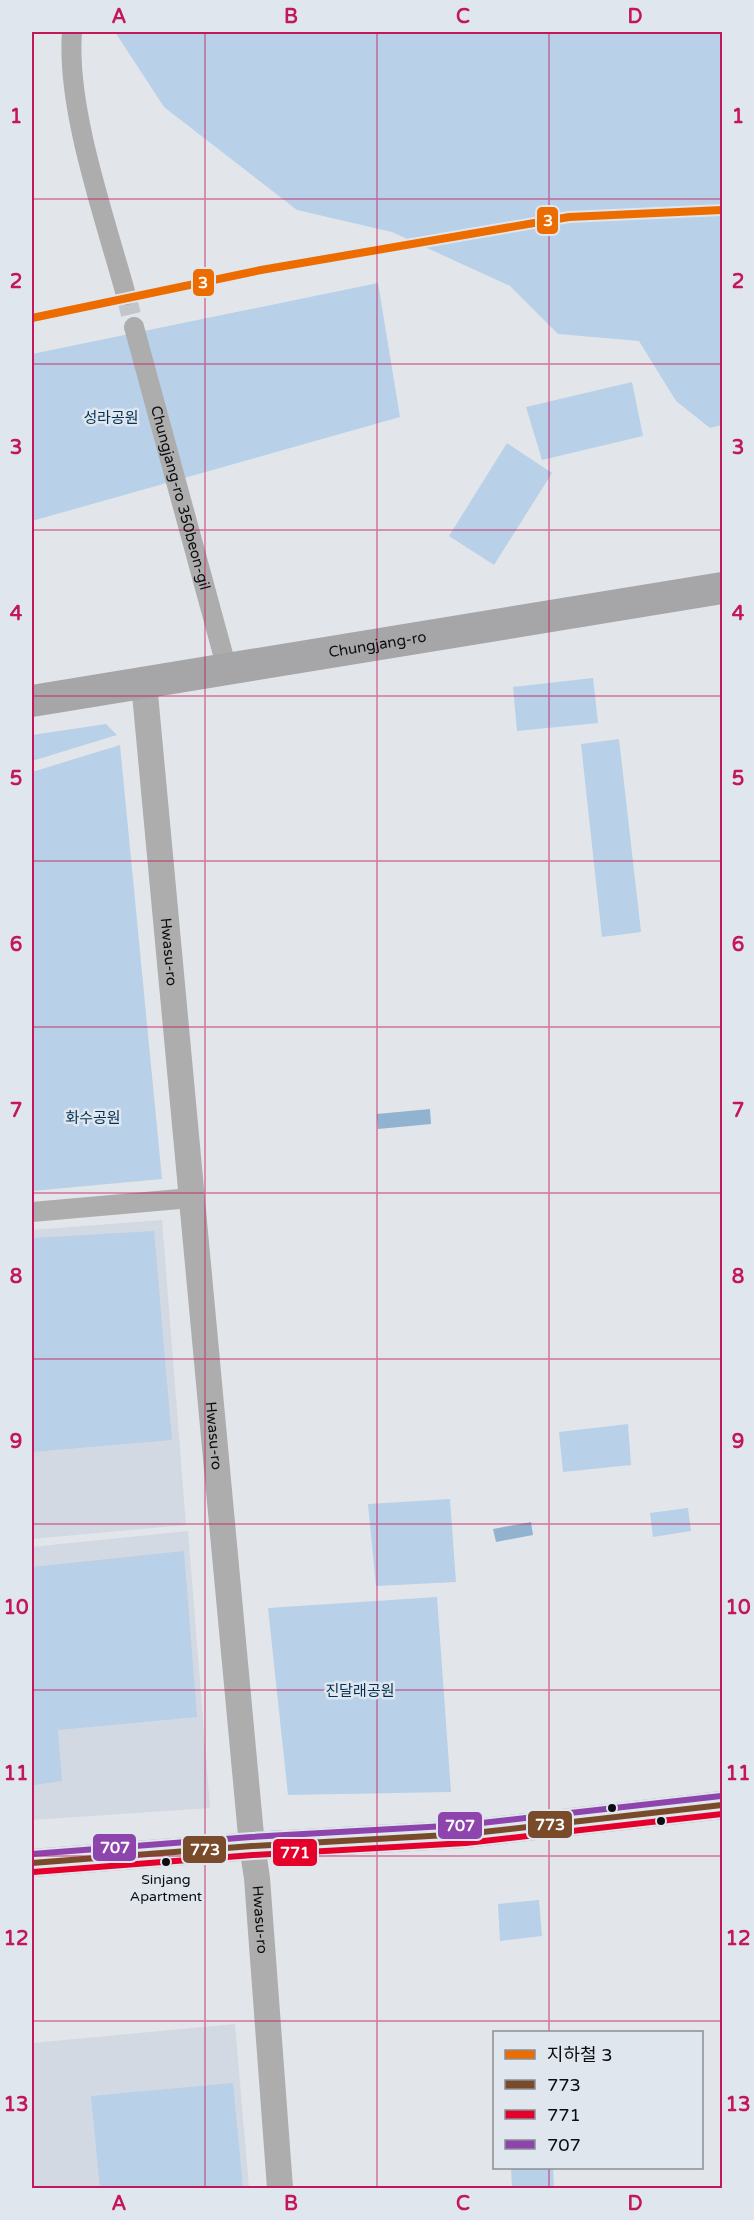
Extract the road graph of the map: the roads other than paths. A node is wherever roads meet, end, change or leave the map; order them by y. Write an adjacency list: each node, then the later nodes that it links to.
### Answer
1 (72, 32): 2 (street)
2 (126, 294)
3 (134, 327): 5 (street, Chungjang-ro 350beon-gil)
4 (723, 588): 5 (main road, Chungjang-ro)
5 (227, 669): 6 (main road, Chungjang-ro)
6 (144, 683): 7 (main road, Chungjang-ro); 8 (street, Hwasu-ro)
7 (32, 701)
8 (191, 1198): 9 (street); 11 (street, Hwasu-ro)
9 (32, 1212)
10 (723, 1805): 11 (main road)
11 (252, 1845): 12 (main road); 13 (street, Hwasu-ro)
12 (32, 1863)
13 (280, 2188)

